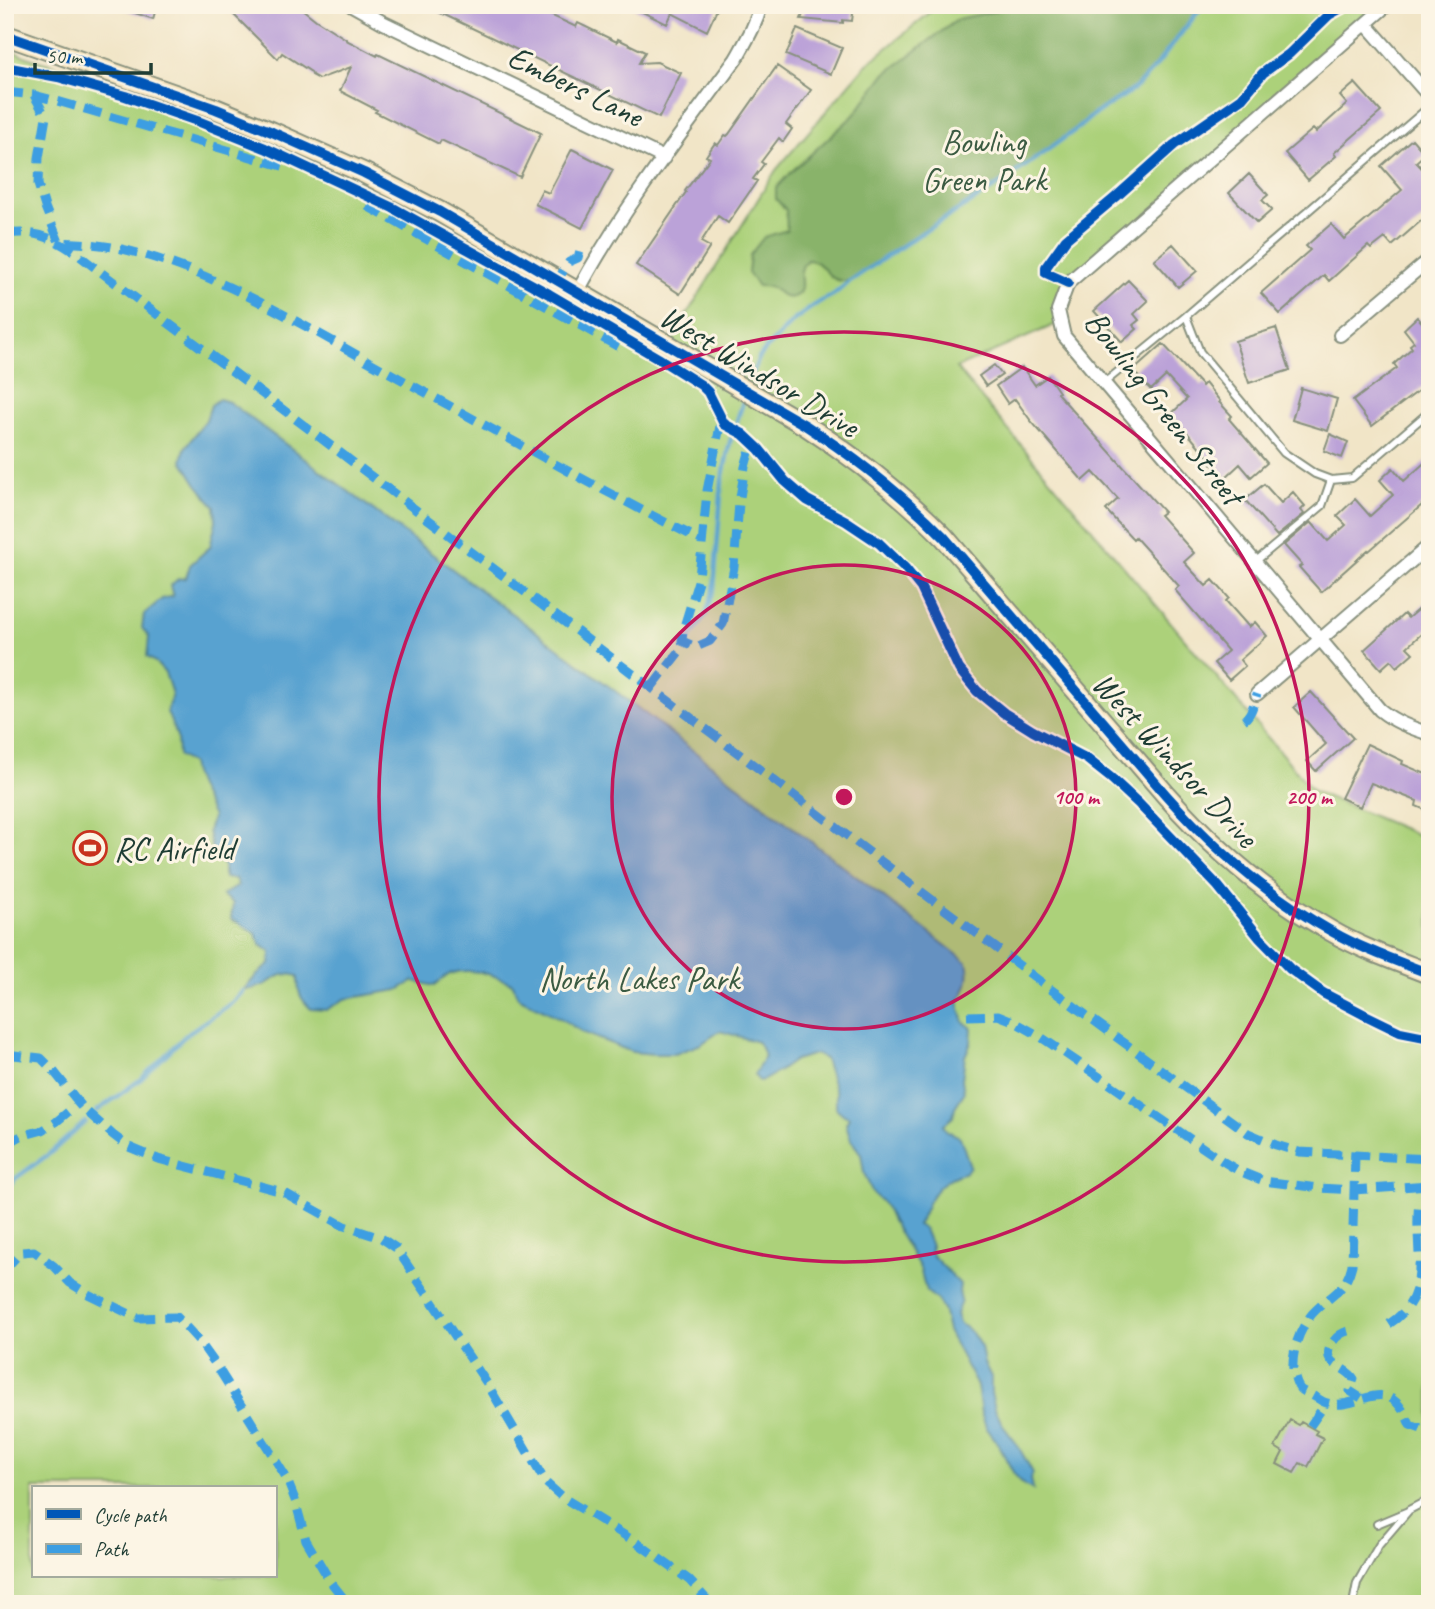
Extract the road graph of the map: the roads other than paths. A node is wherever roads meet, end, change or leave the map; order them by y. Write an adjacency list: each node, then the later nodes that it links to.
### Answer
1 (352, 5): 8 (street, Embers Lane)
2 (761, 5): 8 (street)
3 (1387, 5): 4 (street, Bowling Green Street)
4 (1366, 24): 6 (street); 13 (street, Bowling Green Street)
5 (5, 35): 10 (street, West Windsor Drive)
6 (1430, 97)
7 (1430, 106): 11 (lane)
8 (664, 158): 10 (street)
9 (1430, 259): 12 (street)
10 (578, 291): 21 (street, West Windsor Drive)
11 (1186, 316): 13 (lane); 15 (lane)
12 (1340, 335)
13 (1104, 383): 17 (street, Bowling Green Street)
14 (1430, 411): 15 (lane)
15 (1331, 480): 17 (lane)
16 (1430, 545): 18 (street)
17 (1255, 562): 18 (street, Bowling Green Street)
18 (1320, 640): 19 (street); 20 (street, Bowling Green Street)
19 (1257, 694)
20 (1430, 734)
21 (1430, 974)
22 (1430, 1499): 23 (lane)
23 (1409, 1510): 24 (lane); 25 (lane)
24 (1377, 1524)
25 (1353, 1604)

